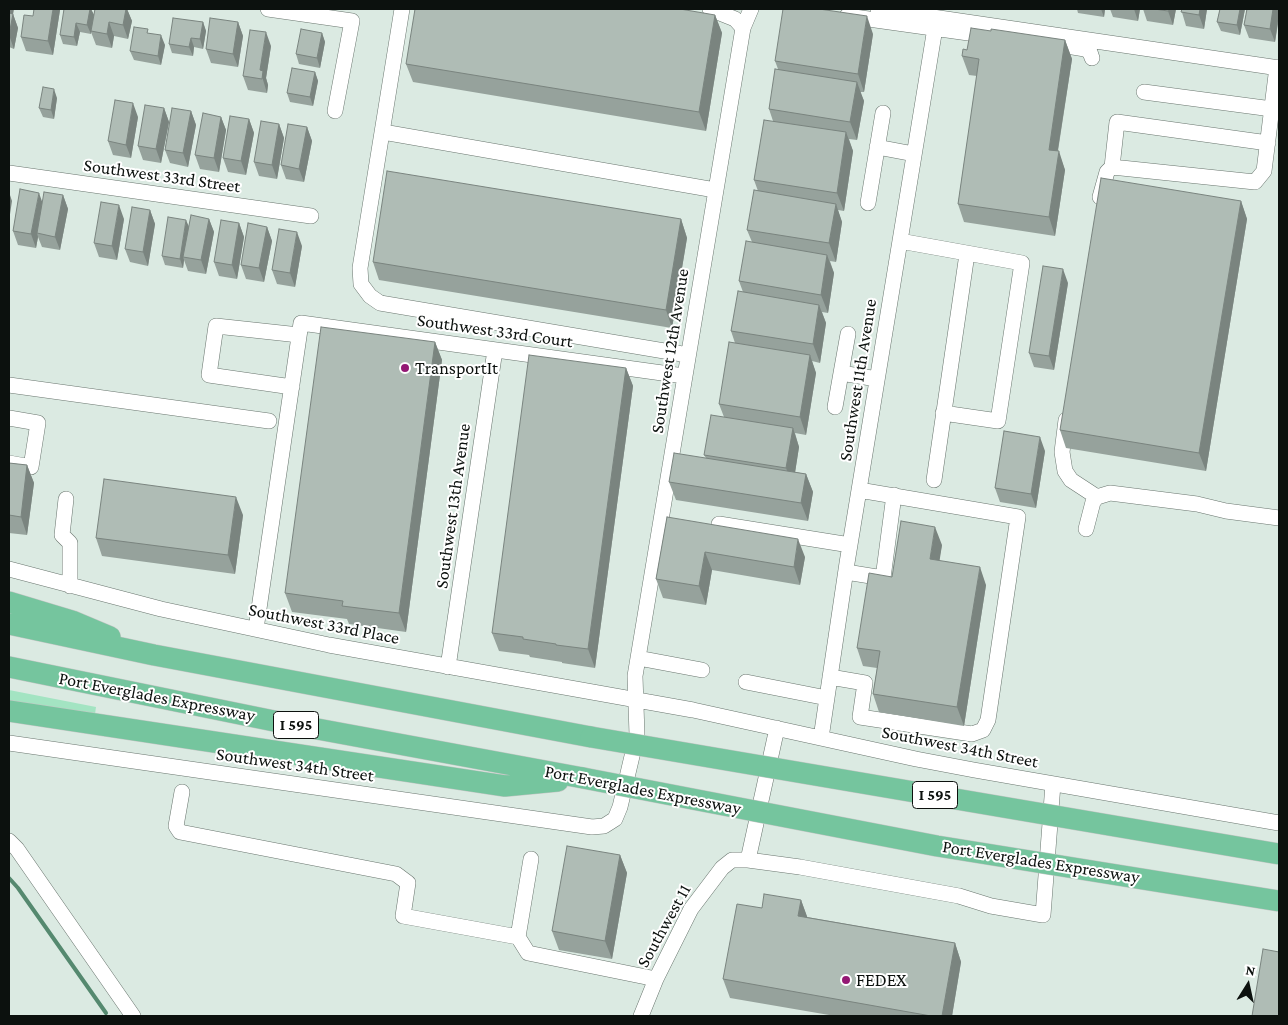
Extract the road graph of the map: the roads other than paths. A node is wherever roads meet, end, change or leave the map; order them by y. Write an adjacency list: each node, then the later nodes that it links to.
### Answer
1 (268, 9): 13 (street)
2 (402, 9): 15 (street)
3 (710, 9): 7 (street)
4 (751, 9): 7 (street, Southwest 12th Avenue)
5 (878, 9): 10 (street)
6 (837, 14): 8 (street)
7 (743, 28): 21 (street, Southwest 12th Avenue)
8 (935, 28): 9 (street); 18 (street, Southwest 11th Avenue)
9 (1092, 58)
10 (1278, 68): 12 (street)
11 (1144, 92): 12 (street)
12 (1272, 109): 16 (street)
13 (335, 111)
14 (883, 113): 17 (street)
15 (383, 132): 21 (street); 30 (street)
16 (1268, 144): 19 (street); 19 (street)
17 (877, 148): 18 (street); 22 (street)
18 (914, 154): 25 (street, Southwest 11th Avenue)
19 (1112, 167): 23 (street)
20 (9, 173): 24 (street, Southwest 33rd Street)
21 (716, 190): 30 (street, Southwest 12th Avenue)
22 (868, 204)
23 (1098, 215)
24 (311, 216)
25 (900, 241): 26 (street); 33 (street, Southwest 11th Avenue)
26 (967, 254): 38 (street); 38 (street)
27 (300, 329): 29 (street, Southwest 33rd Court); 35 (street); 35 (street, Southwest 33rd Court)
28 (848, 334): 31 (street)
29 (494, 350): 32 (street, Southwest 33rd Court); 60 (street, Southwest 13th Avenue)
30 (688, 355): 32 (street, Southwest 12th Avenue)
31 (841, 373): 33 (street); 37 (street)
32 (684, 376): 58 (street, Southwest 12th Avenue)
33 (877, 379): 43 (street, Southwest 11th Avenue)
34 (9, 385): 40 (street)
35 (292, 388): 56 (street)
36 (1068, 403): 45 (street)
37 (835, 407)
38 (943, 413): 42 (street)
39 (9, 418): 41 (street)
40 (269, 421)
41 (9, 463)
42 (934, 480)
43 (859, 490): 44 (street); 50 (street, Southwest 11th Avenue)
44 (894, 496): 52 (street); 62 (street)
45 (1097, 497): 47 (street); 49 (street)
46 (66, 499): 53 (street)
47 (1279, 518)
48 (719, 524): 50 (street)
49 (1086, 529)
50 (850, 546): 52 (street, Southwest 11th Avenue)
51 (9, 569): 53 (street, Southwest 33rd Place)
52 (846, 572): 62 (street, Southwest 11th Avenue)
53 (70, 586): 56 (street, Southwest 33rd Place)
54 (9, 602): 57 (highway)
55 (9, 624): 57 (highway, I 595)
56 (256, 629): 60 (street, Southwest 33rd Place)
57 (154, 655): 75 (highway, I 595, bridge)
58 (638, 658): 61 (street); 65 (street, Southwest 12th Avenue)
59 (9, 667): 70 (highway, Port Everglades Expressway / I 595)
60 (448, 667): 65 (street, Southwest 33rd Place)
61 (702, 670)
62 (830, 677): 64 (street, Southwest 11th Avenue)
63 (746, 682): 64 (street)
64 (827, 698): 68 (street, Southwest 11th Avenue)
65 (636, 701): 67 (street, Southwest 34th Street); 69 (street, Southwest 34th Street)
66 (9, 711): 70 (highway)
67 (777, 728): 68 (street, Southwest 34th Street); 77 (street)
68 (821, 738): 71 (street, Southwest 34th Street)
69 (9, 742)
70 (583, 778): 78 (highway, Port Everglades Expressway / I 595, bridge)
71 (1053, 784): 73 (street, Southwest 34th Street); 77 (street)
72 (182, 792): 79 (street)
73 (1279, 823)
74 (9, 841): 81 (street)
75 (1279, 854)
76 (530, 859): 79 (street)
77 (748, 860): 80 (street, Southwest 11)
78 (1279, 901)
79 (518, 937): 80 (street)
80 (656, 979): 82 (street, Southwest 11)
81 (133, 1016)
82 (640, 1016)

